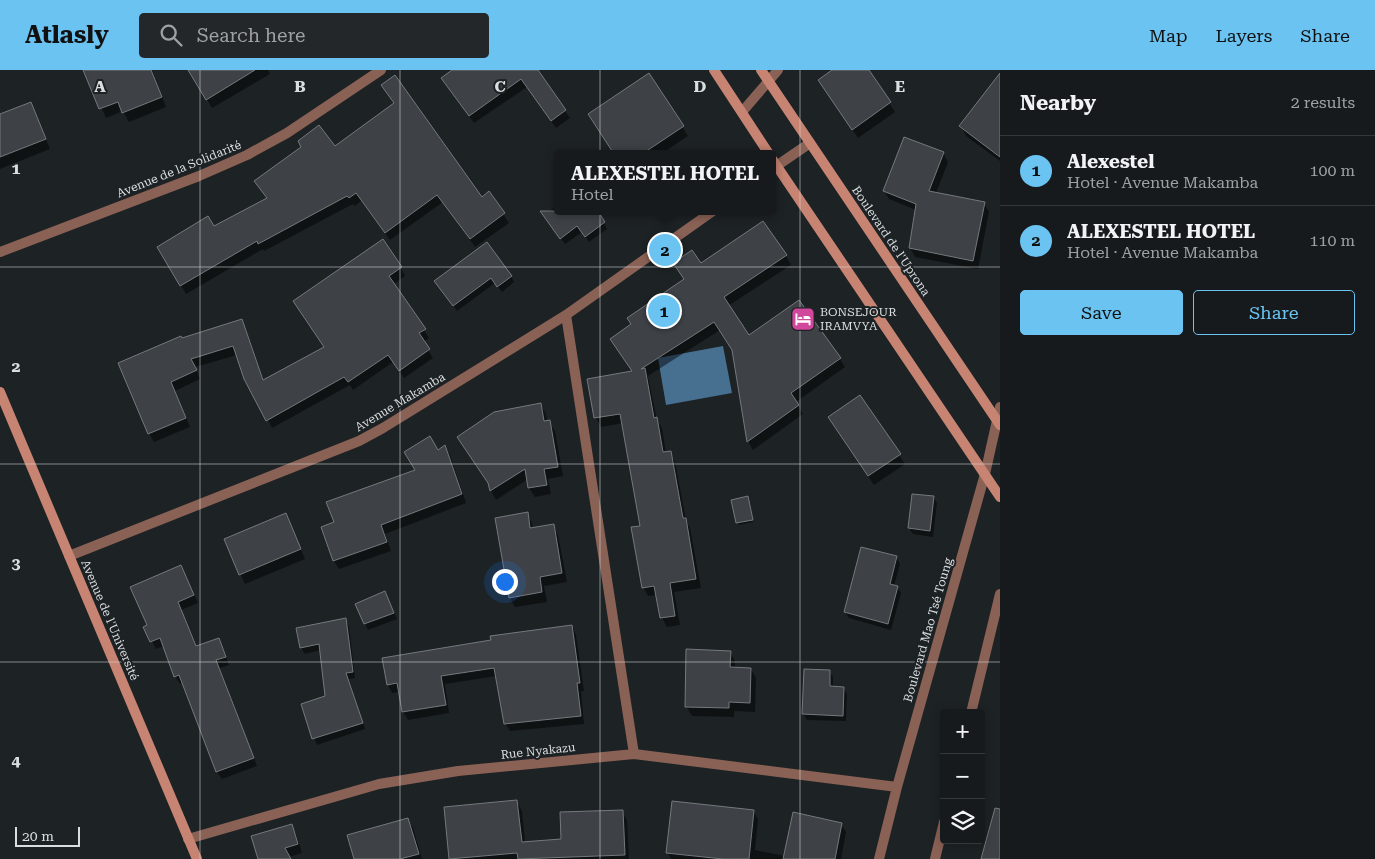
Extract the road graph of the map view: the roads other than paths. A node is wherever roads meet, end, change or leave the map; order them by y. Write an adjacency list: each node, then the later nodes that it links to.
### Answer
1 (381, 70): 12 (street, Avenue de la Solidarité)
2 (714, 70): 6 (street)
3 (761, 70): 5 (street, Boulevard de l'Uprona)
4 (778, 70): 5 (street)
5 (769, 82): 6 (street); 7 (street, Boulevard de l'Uprona)
6 (742, 112): 8 (street)
7 (810, 143): 9 (street); 16 (street, Boulevard de l'Uprona)
8 (766, 150)
9 (776, 164)
10 (776, 168): 17 (street)
11 (707, 215): 13 (street, Avenue Makamba)
12 (0, 252)
13 (566, 315): 19 (street, Avenue Makamba); 22 (street)
14 (0, 392): 19 (street, Avenue de l'Université)
15 (1000, 406): 16 (street, Boulevard Mao Tsé Toung)
16 (998, 422): 17 (street, Boulevard Mao Tsé Toung)
17 (985, 474): 18 (street); 23 (street, Boulevard Mao Tsé Toung)
18 (1000, 496)
19 (69, 556): 25 (street, Avenue de l'Université)
20 (1000, 594): 21 (street)
21 (972, 709)
22 (634, 754): 23 (street, Rue Nyakazu); 25 (street, Rue Nyakazu)
23 (897, 787): 27 (street, Boulevard Mao Tsé Toung)
24 (940, 838): 28 (street)
25 (188, 839): 26 (street, Avenue de l'Université)
26 (196, 859)
27 (879, 859)
28 (935, 859)

